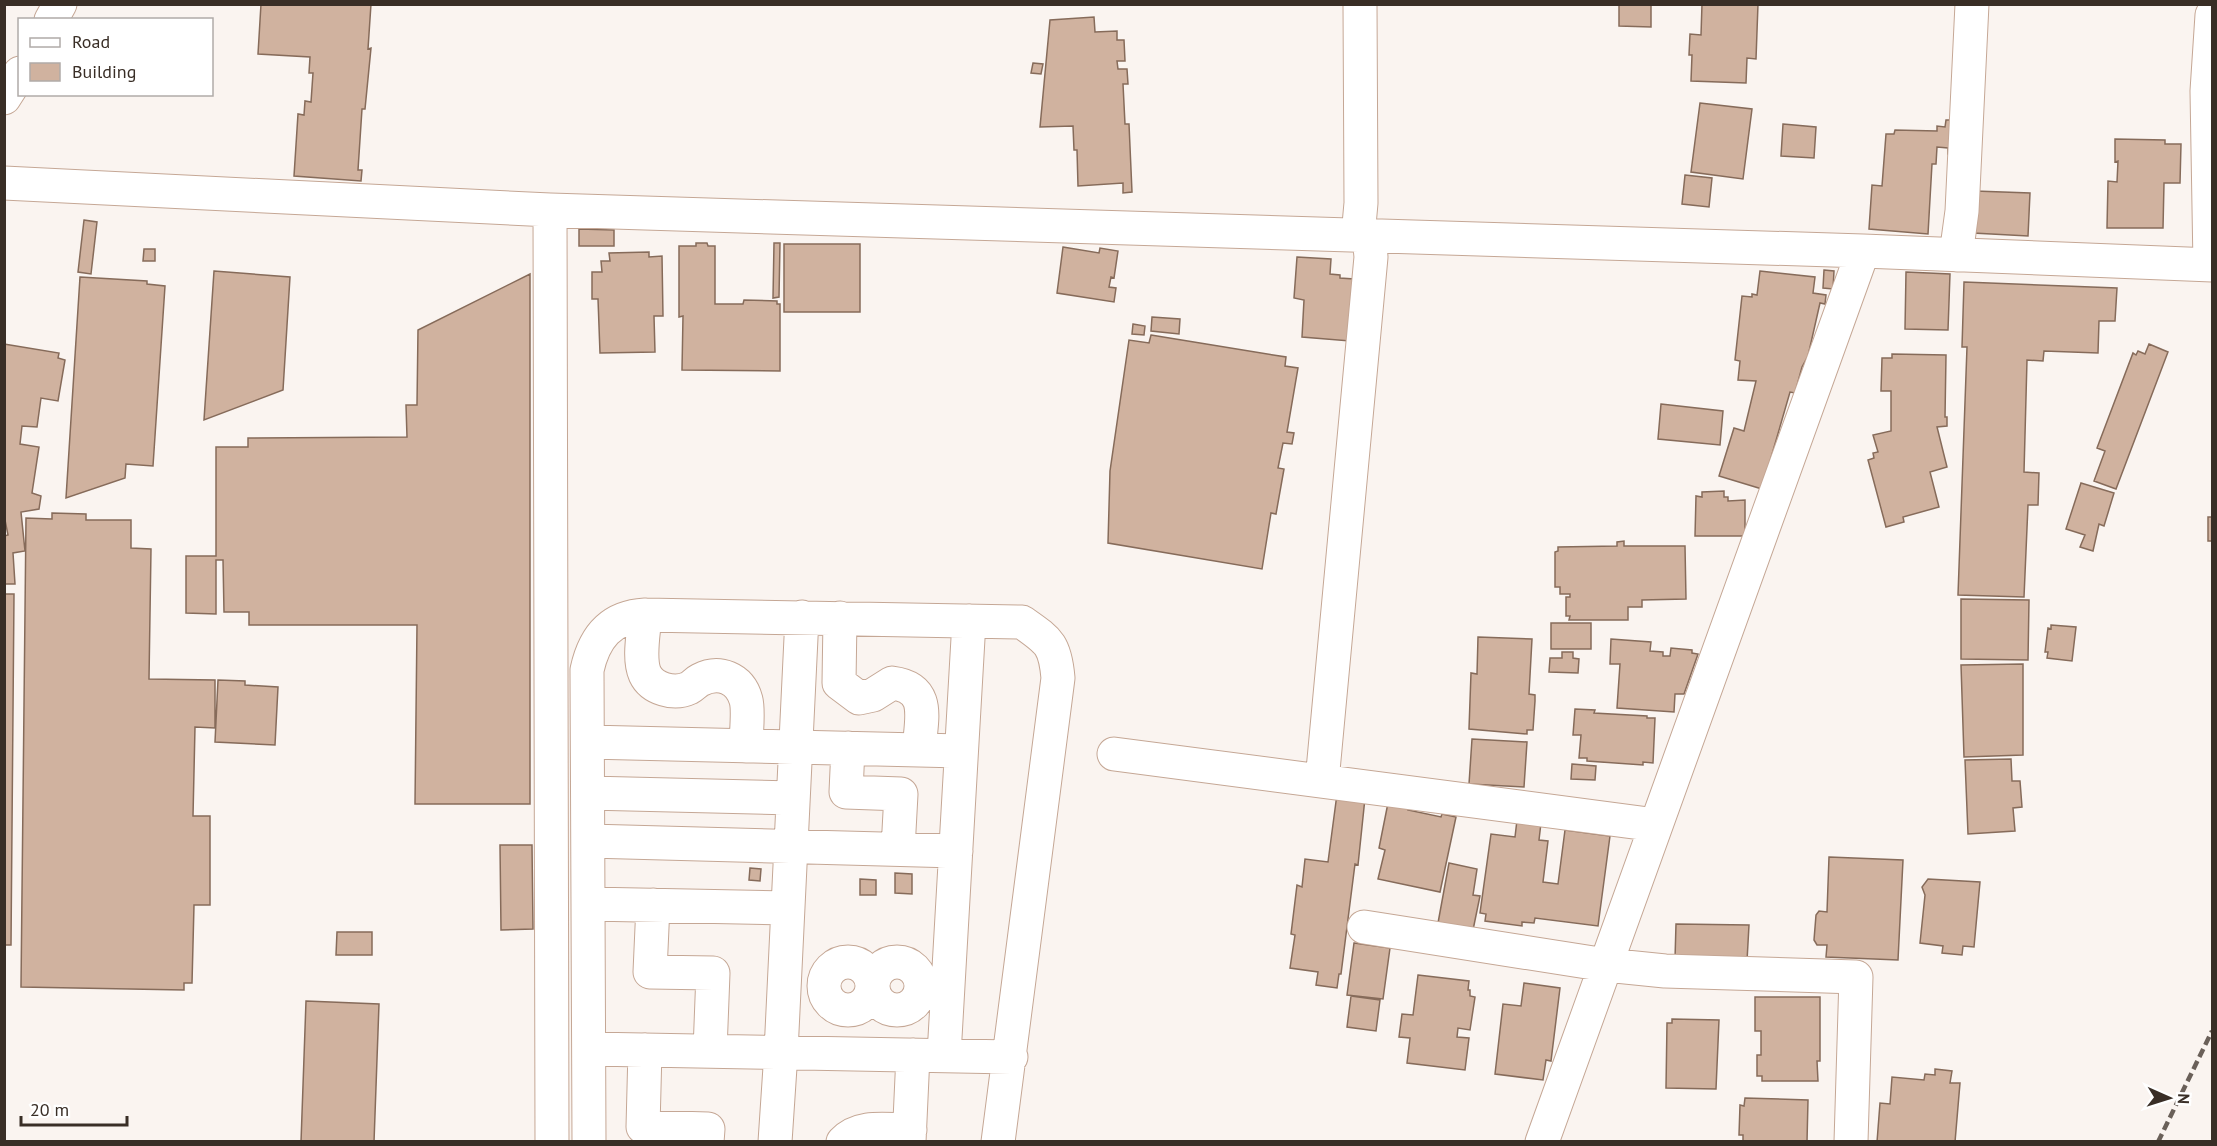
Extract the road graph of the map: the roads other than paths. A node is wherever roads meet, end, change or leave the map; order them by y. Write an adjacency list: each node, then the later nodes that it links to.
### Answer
1 (60, 4): 5 (street)
2 (1360, 4): 10 (street)
3 (1972, 4): 12 (street)
4 (2212, 15): 13 (street)
5 (52, 18)
6 (18, 76): 7 (street)
7 (4, 98)
8 (4, 183): 9 (street)
9 (550, 210): 10 (street); 49 (street)
10 (1363, 236): 11 (street); 25 (street)
11 (1863, 251): 12 (street); 28 (street)
12 (1956, 255): 13 (street)
13 (2211, 265)
14 (645, 615): 15 (street); 18 (street); 19 (street)
15 (802, 617): 16 (street); 20 (street)
16 (840, 618): 17 (street); 22 (street)
17 (969, 621): 23 (street); 47 (street)
18 (588, 742): 19 (street); 26 (street)
19 (746, 746): 20 (street)
20 (796, 747): 21 (street); 27 (street)
21 (848, 748): 22 (street); 31 (street)
22 (919, 750): 23 (street)
23 (962, 751): 32 (street)
24 (1114, 754): 25 (street)
25 (1322, 781): 28 (street)
26 (588, 793): 27 (street); 29 (street)
27 (794, 798): 30 (street)
28 (1656, 825): 37 (street)
29 (589, 841): 30 (street); 33 (street)
30 (791, 846): 31 (street); 35 (street)
31 (898, 849): 32 (street)
32 (956, 850): 40 (street)
33 (589, 904): 34 (street); 42 (street)
34 (653, 905): 35 (street); 44 (street)
35 (788, 909): 38 (street)
36 (1364, 927): 37 (street)
37 (1606, 965): 55 (street); 56 (street)
38 (784, 982): 39 (street); 45 (street)
39 (872, 986): 40 (street); 41 (street)
40 (934, 987): 41 (street); 46 (street)
41 (896, 1010): 46 (street)
42 (590, 1050): 43 (street); 50 (street)
43 (645, 1050): 44 (street); 51 (street)
44 (710, 1051): 45 (street)
45 (781, 1052): 46 (street); 52 (street)
46 (917, 1055): 47 (street); 48 (street)
47 (1011, 1057): 54 (street)
48 (909, 1136): 53 (street)
49 (552, 1142)
50 (589, 1142)
51 (707, 1142)
52 (775, 1142)
53 (843, 1142)
54 (998, 1142)
55 (1542, 1142)
56 (1851, 1142)

